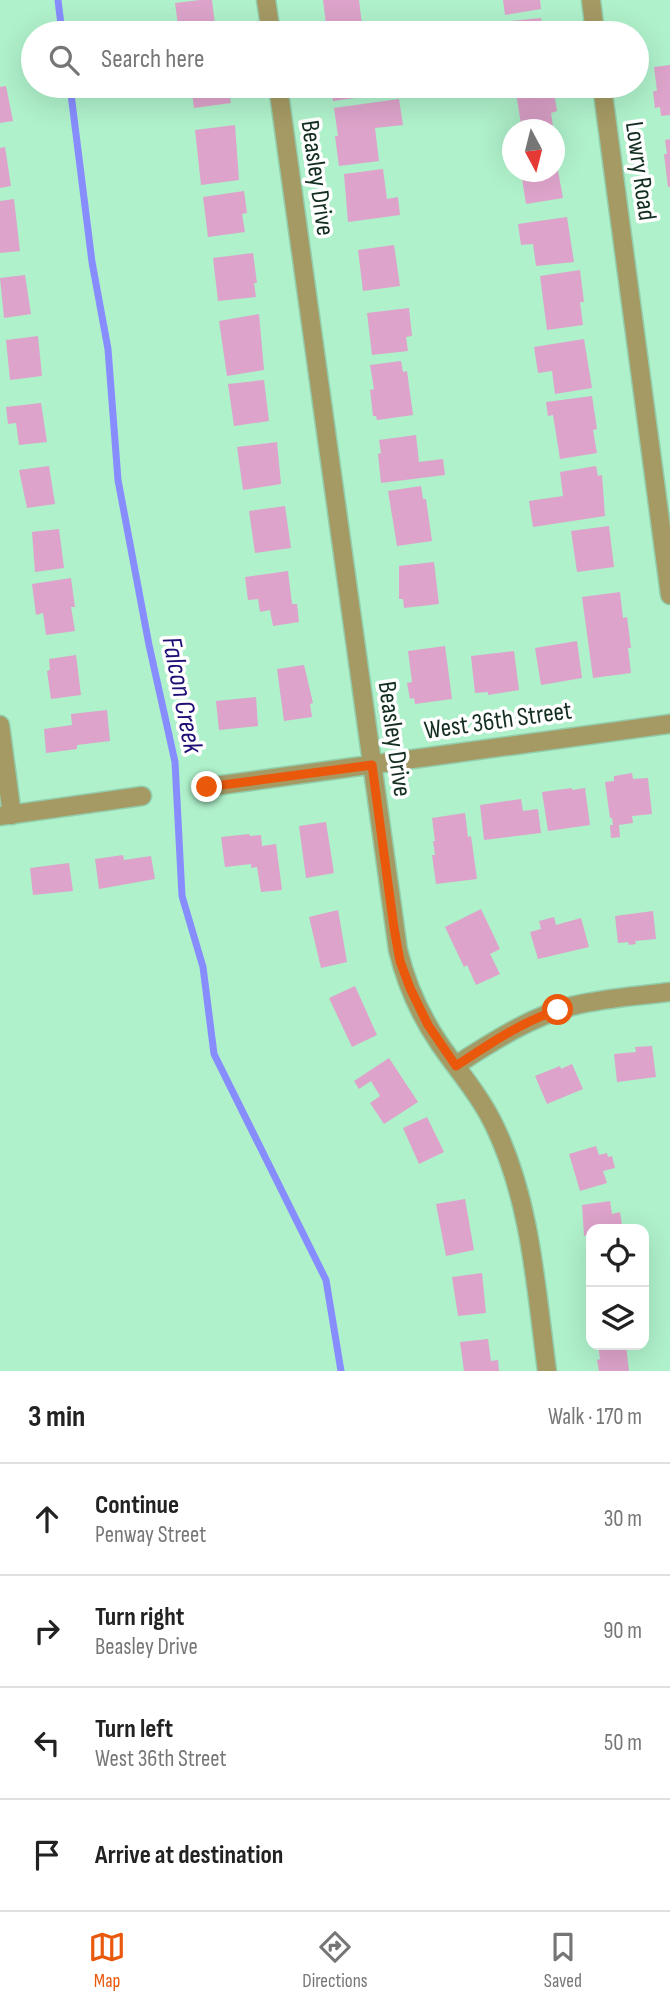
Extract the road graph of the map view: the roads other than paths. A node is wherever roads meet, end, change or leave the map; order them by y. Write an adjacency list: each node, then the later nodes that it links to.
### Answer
1 (266, 0): 3 (street)
2 (591, 0): 4 (street)
3 (269, 21)
4 (594, 21)
5 (280, 98): 10 (street, Beasley Drive)
6 (604, 98): 7 (street, Lowry Road)
7 (670, 596)
8 (670, 724): 10 (street, West 36th Street)
9 (0, 725): 13 (street)
10 (372, 765): 11 (street, West 36th Street); 15 (street, Beasley Drive)
11 (207, 787)
12 (142, 796): 13 (street)
13 (6, 815)
14 (670, 992): 15 (street)
15 (456, 1066): 16 (street, Beasley Drive)
16 (547, 1371)

